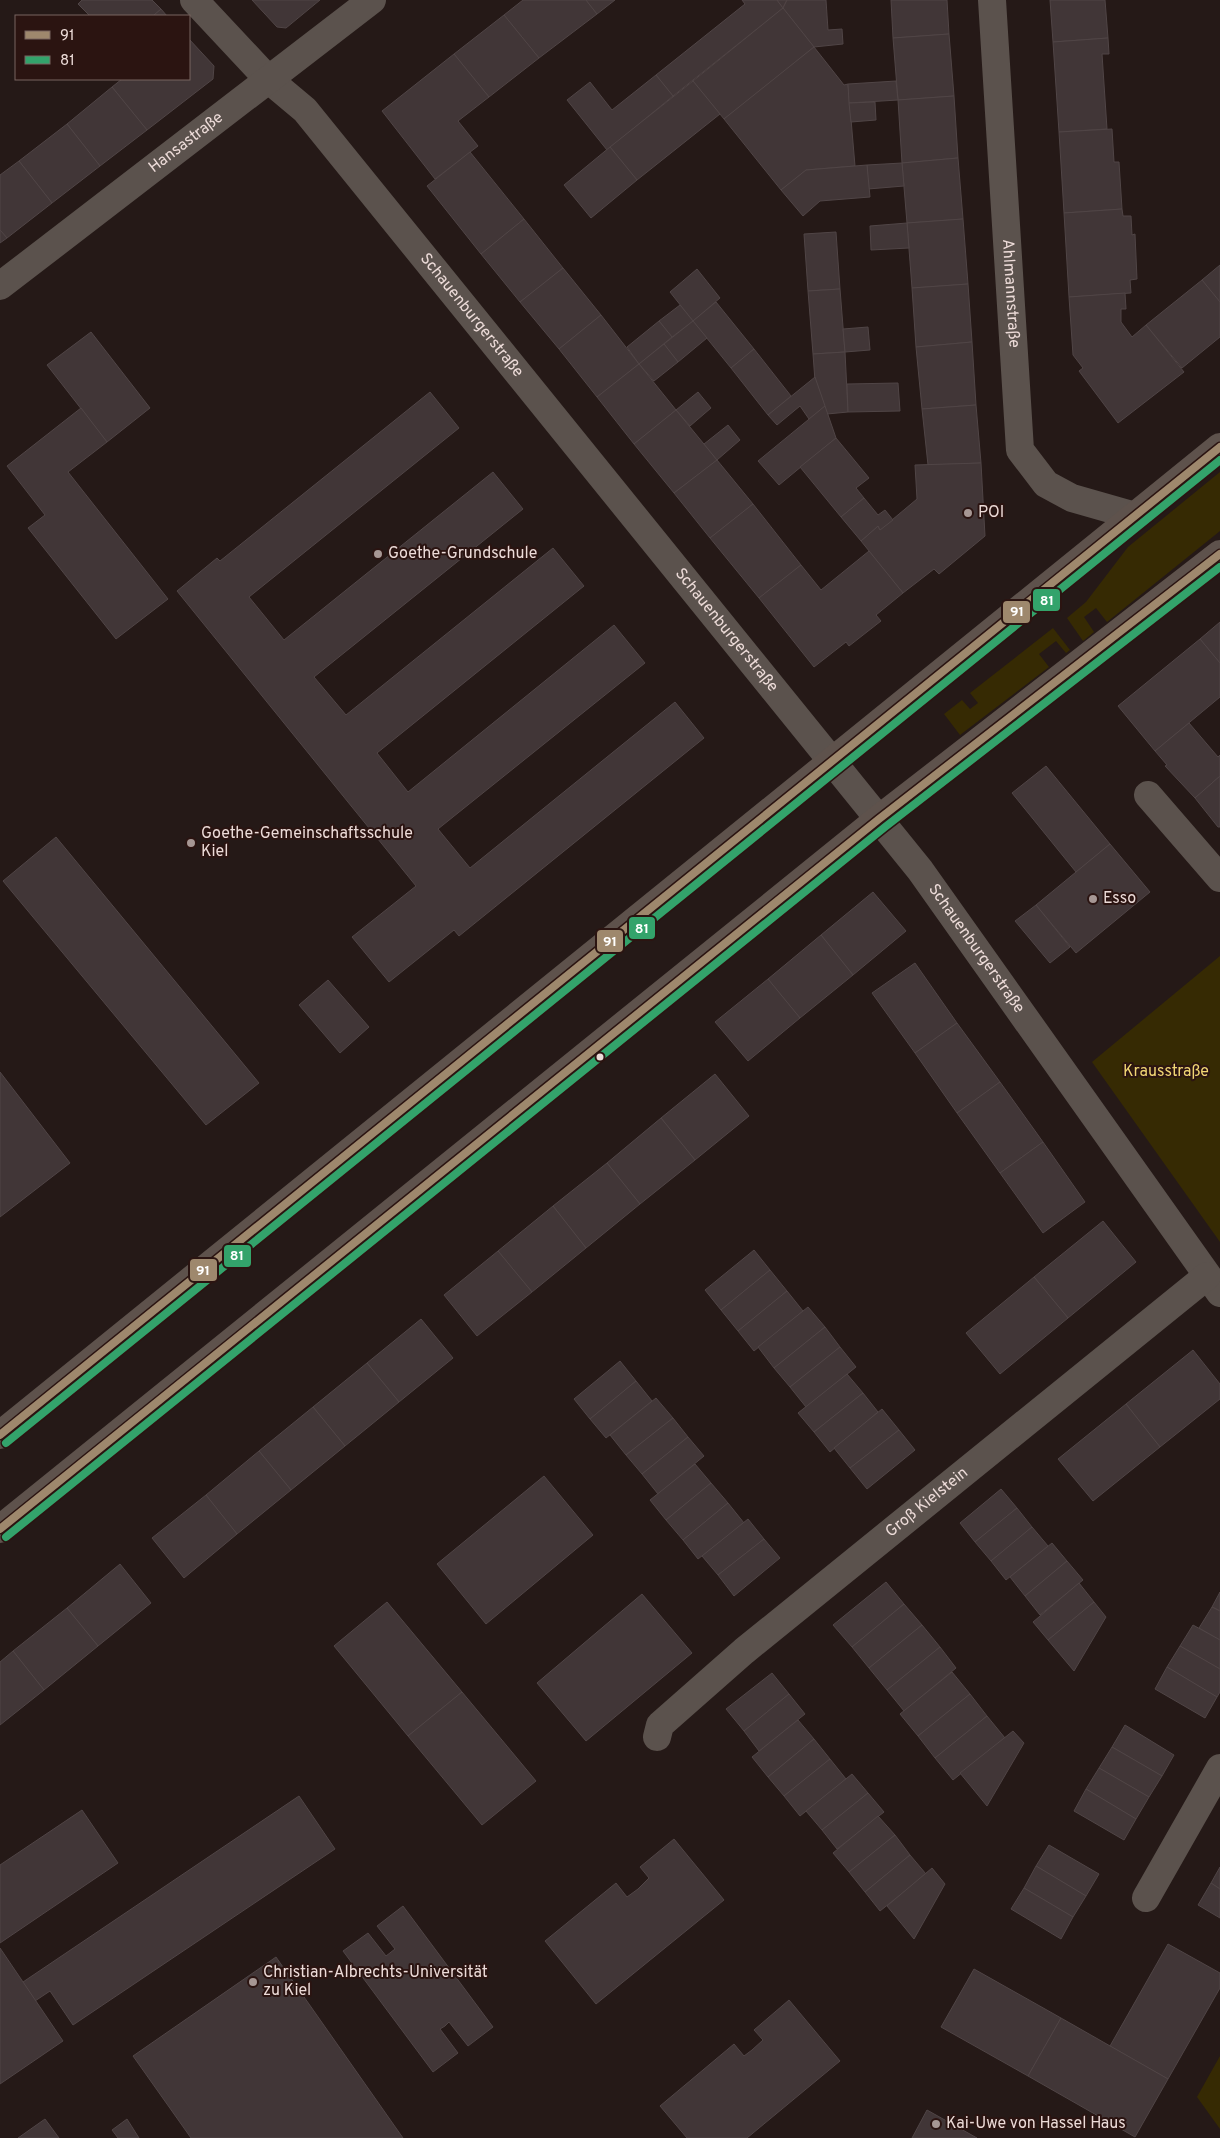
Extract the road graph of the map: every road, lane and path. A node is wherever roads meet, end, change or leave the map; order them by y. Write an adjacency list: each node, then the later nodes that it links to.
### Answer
1 (194, 0): 4 (street, Schauenburgerstraße)
2 (372, 0): 4 (street, Hansastraße)
3 (992, 0): 7 (street, Ahlmannstraße)
4 (268, 79): 5 (street, Hansastraße); 9 (street, Schauenburgerstraße)
5 (0, 286)
6 (1220, 447): 7 (main road)
7 (1135, 516): 9 (main road)
8 (1220, 554): 11 (main road)
9 (833, 762): 11 (street, Schauenburgerstraße); 14 (main road)
10 (1148, 795): 12 (street)
11 (879, 819): 13 (street, Schauenburgerstraße); 15 (main road)
12 (1220, 878)
13 (1214, 1285): 16 (street, Groß Kielstein)
14 (0, 1435)
15 (0, 1529)
16 (657, 1737)
17 (1220, 1768): 18 (street)
18 (1146, 1898)

